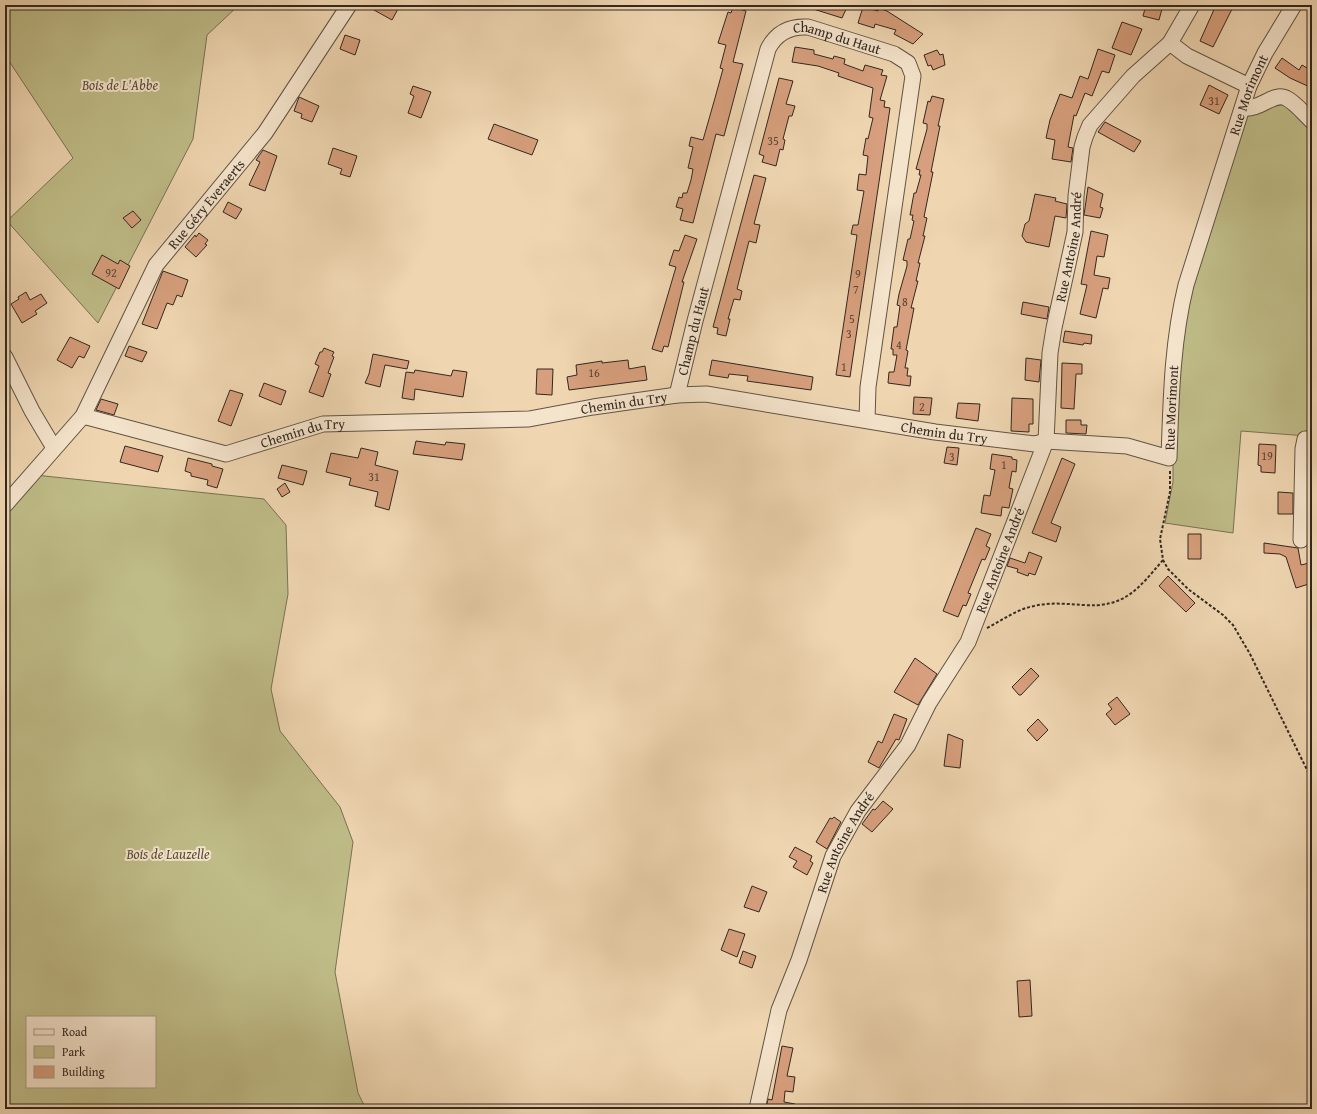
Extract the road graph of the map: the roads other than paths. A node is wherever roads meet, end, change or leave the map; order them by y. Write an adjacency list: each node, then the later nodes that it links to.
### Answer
1 (350, 5): 10 (street, Rue Géry Everaerts)
2 (1192, 5): 4 (street, Rue Antoine André)
3 (1294, 5): 5 (street, Rue Morimont)
4 (1170, 43): 5 (street); 13 (street, Rue Antoine André)
5 (1249, 86): 6 (street, Rue Morimont)
6 (1242, 108): 7 (street); 15 (street, Rue Morimont)
7 (1312, 121)
8 (5, 356): 14 (street)
9 (677, 395): 10 (street, Chemin du Try); 11 (street, Chemin du Try); 11 (street, Champ du Haut)
10 (83, 416): 14 (street, Rue Géry Everaerts)
11 (867, 420): 13 (street, Chemin du Try)
12 (1312, 440): 17 (street)
13 (1046, 441): 15 (street, Chemin du Try); 18 (street, Rue Antoine André)
14 (54, 448): 16 (street, Rue Géry Everaerts)
15 (1169, 458)
16 (5, 505)
17 (1302, 540)
18 (757, 1109)

